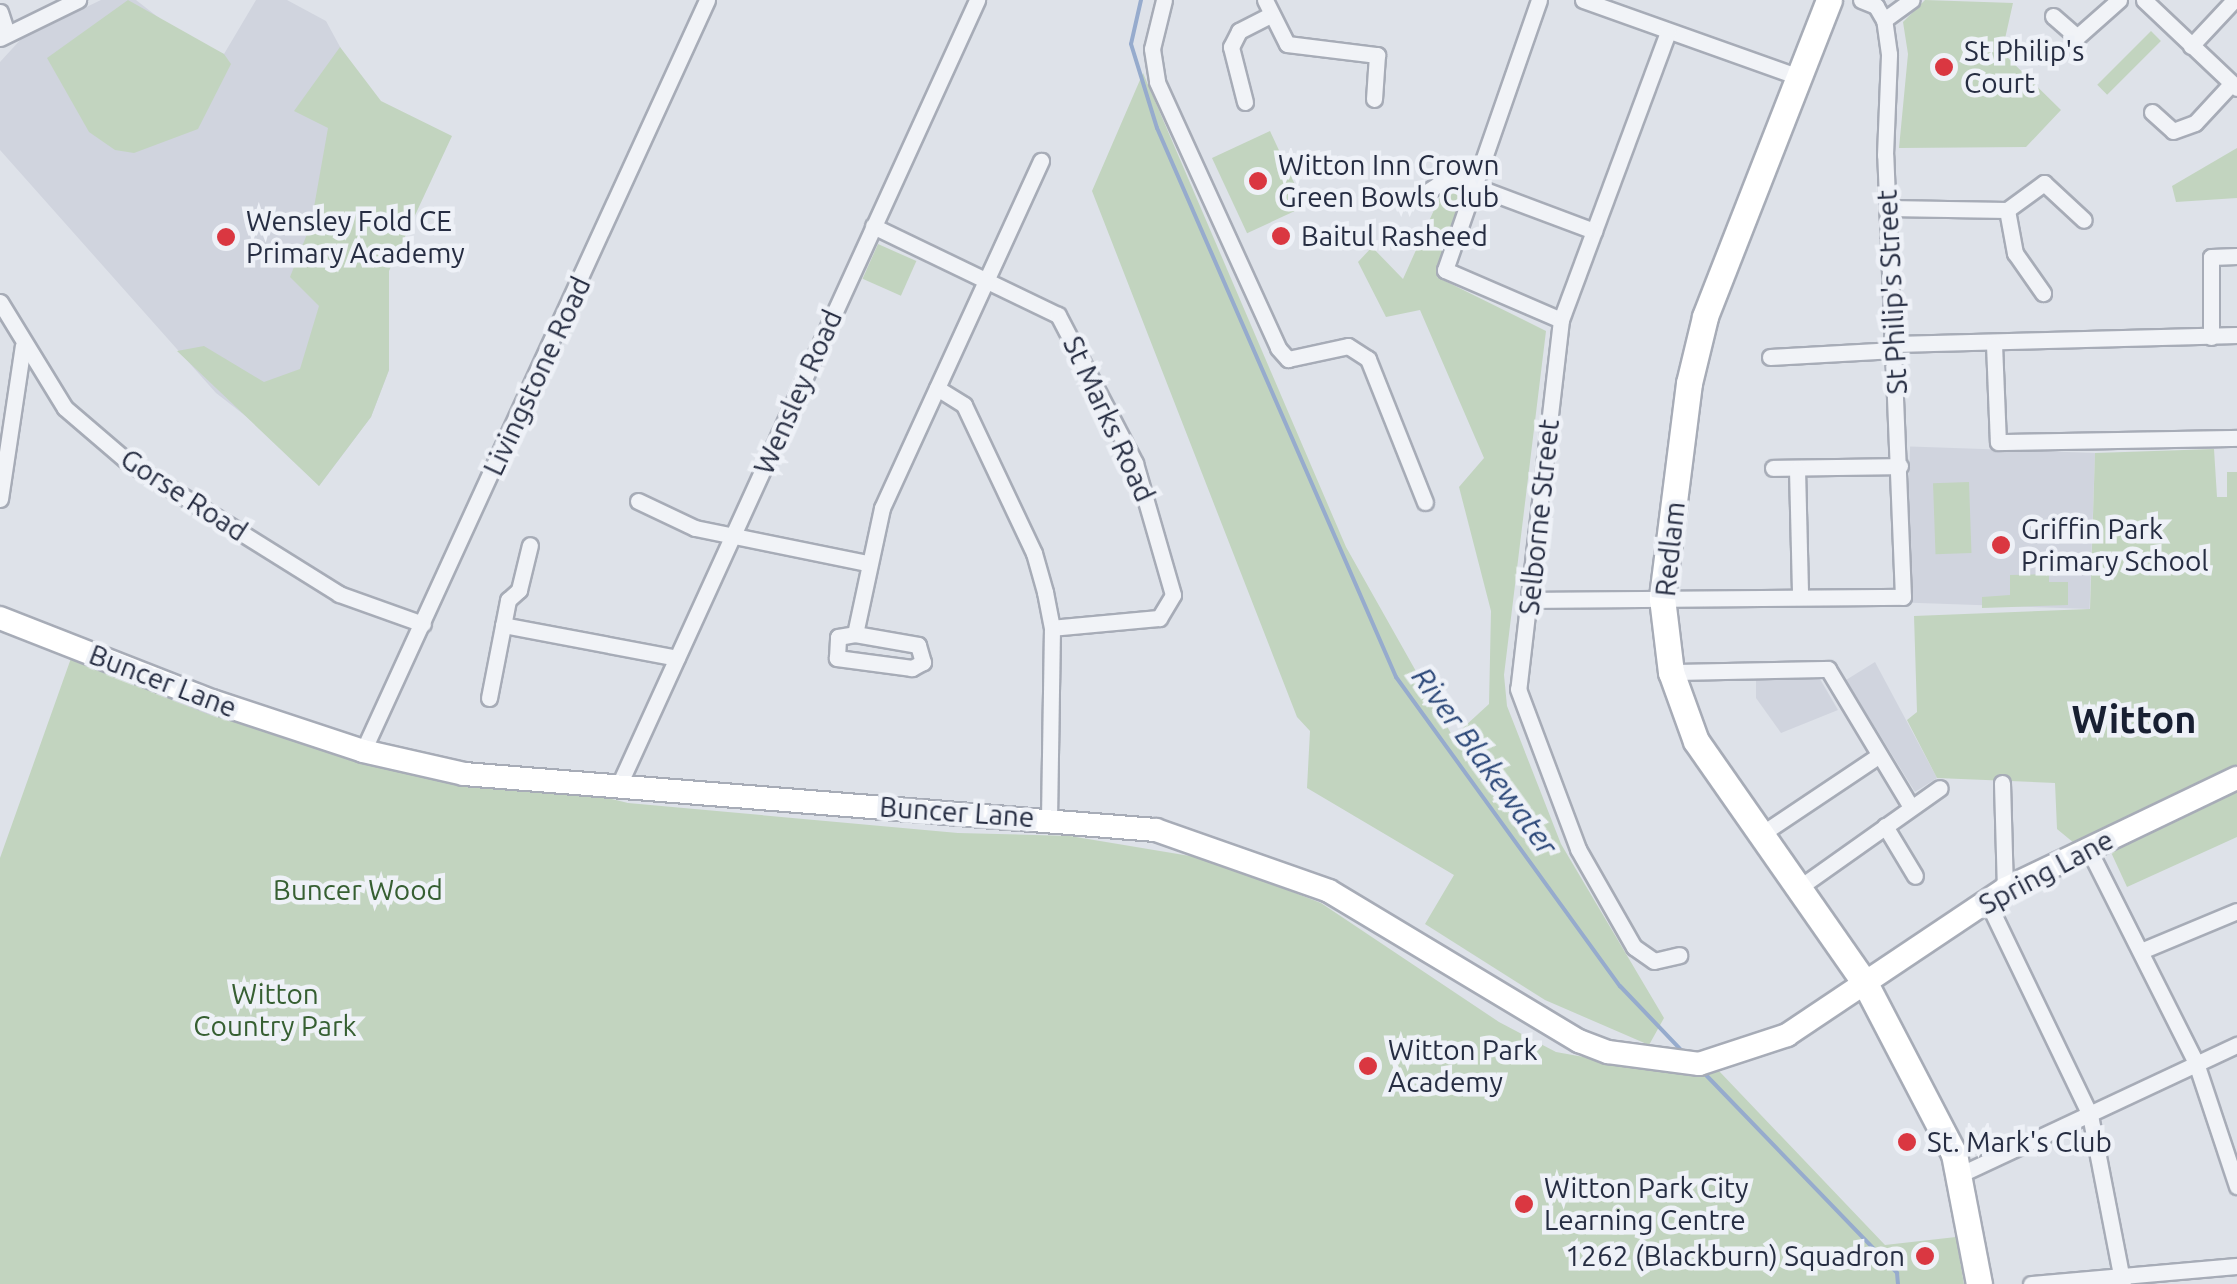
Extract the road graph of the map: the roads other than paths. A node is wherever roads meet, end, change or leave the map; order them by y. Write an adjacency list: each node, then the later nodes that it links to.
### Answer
1 (78, 0): 18 (street)
2 (707, 0): 59 (street, Livingstone Road)
3 (977, 0): 31 (street, Wensley Road)
4 (1164, 0): 51 (street)
5 (1539, 0): 26 (street)
6 (1583, 0): 17 (street)
7 (1828, 0): 20 (main road, Redlam)
8 (1861, 0): 16 (street)
9 (1912, 0): 16 (street)
10 (2118, 0): 15 (street)
11 (2144, 0): 19 (street)
12 (2234, 0): 19 (street)
13 (1267, 8): 22 (street); 23 (street)
14 (0, 12): 18 (street)
15 (2053, 16)
16 (1884, 20): 28 (street, St Philip's Street)
17 (1668, 32): 20 (street); 32 (street, Selborne Street)
18 (4, 36)
19 (2191, 46): 21 (street)
20 (1796, 76): 56 (main road, Redlam)
21 (2234, 86): 24 (street)
22 (1374, 99)
23 (1245, 102)
24 (2152, 112)
25 (1040, 160): 34 (street)
26 (1474, 186): 27 (street); 32 (street); 37 (street)
27 (1422, 195)
28 (1888, 208): 29 (street); 42 (street, St Philip's Street)
29 (2007, 210): 30 (street); 35 (street)
30 (2084, 220)
31 (873, 226): 34 (street, St Marks Road); 52 (street, Wensley Road)
32 (1594, 232): 37 (street, Selborne Street)
33 (2237, 256): 39 (street)
34 (982, 281): 44 (street); 61 (street, St Marks Road)
35 (2042, 294)
36 (0, 302): 41 (street, Gorse Road)
37 (1561, 320): 57 (street, Selborne Street)
38 (2237, 334): 39 (street)
39 (2211, 337): 40 (street)
40 (1994, 344): 42 (street); 45 (street)
41 (22, 346): 49 (street); 59 (street, Gorse Road)
42 (1895, 347): 43 (street); 46 (street, St Philip's Street)
43 (1770, 356)
44 (937, 388): 54 (street); 61 (street)
45 (2237, 438)
46 (1900, 466): 48 (street); 55 (street, St Philip's Street)
47 (1773, 468): 48 (street)
48 (1797, 469): 55 (street)
49 (0, 499)
50 (638, 501): 52 (street)
51 (1426, 502)
52 (734, 536): 54 (street); 63 (street, Wensley Road)
53 (530, 545): 60 (street)
54 (867, 564): 62 (street)
55 (1800, 594): 56 (street)
56 (1662, 598): 57 (street); 64 (main road, Redlam)
57 (1530, 600): 82 (street, Selborne Street)
58 (0, 618): 66 (main road, Buncer Lane)
59 (423, 624): 66 (street, Livingstone Road)
60 (503, 625): 63 (street); 65 (street)
61 (1052, 628): 73 (street)
62 (854, 634): 62 (street)
63 (677, 658): 70 (street, Wensley Road)
64 (1671, 672): 67 (street); 75 (main road, Redlam)
65 (490, 698)
66 (363, 752): 70 (main road, Buncer Lane)
67 (1878, 756): 72 (street); 75 (street)
68 (2237, 778): 76 (main road, Spring Lane)
69 (2002, 783): 79 (street)
70 (619, 785): 73 (main road, Buncer Lane)
71 (1940, 788): 72 (street)
72 (1911, 808): 74 (street)
73 (1049, 819): 83 (main road, Buncer Lane)
74 (1886, 826): 77 (street); 78 (street)
75 (1760, 835): 78 (main road, Redlam)
76 (2088, 848): 79 (main road, Spring Lane); 81 (street)
77 (1914, 876)
78 (1800, 887): 83 (main road, Redlam)
79 (1996, 895): 83 (main road, Spring Lane); 86 (street)
80 (2237, 911): 81 (street)
81 (2141, 951): 85 (street)
82 (1679, 955)
83 (1865, 983): 87 (main road, Redlam)
84 (2237, 1045): 85 (street)
85 (2196, 1063): 86 (street); 88 (street)
86 (2090, 1115): 87 (street); 90 (street)
87 (1961, 1174): 91 (main road, Redlam)
88 (2237, 1186)
89 (2237, 1266): 90 (street)
90 (2123, 1279): 92 (street)
91 (1979, 1284)
92 (2031, 1284)

